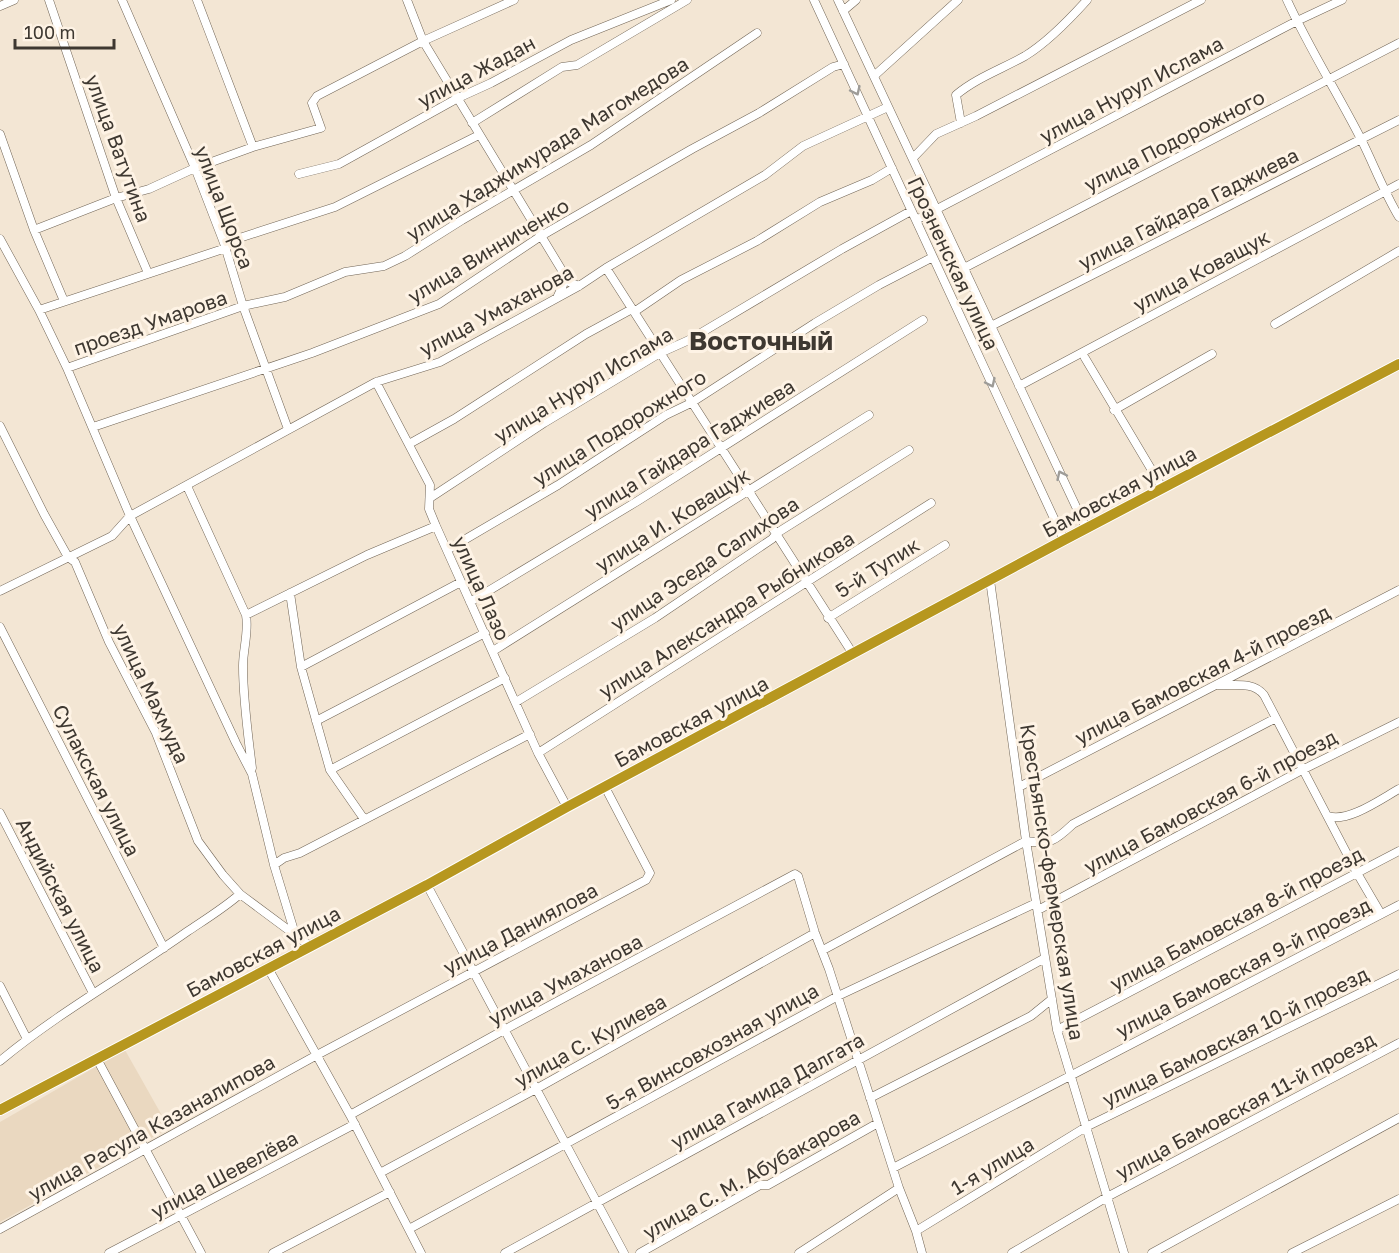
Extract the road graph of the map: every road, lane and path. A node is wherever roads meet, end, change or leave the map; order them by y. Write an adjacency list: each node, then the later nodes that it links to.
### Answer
1 (14, 0): 17 (street)
2 (48, 0): 43 (street, улица Ватутина)
3 (122, 0): 37 (street, улица Щорса)
4 (197, 0): 35 (street)
5 (407, 0): 21 (street)
6 (514, 0): 21 (street)
7 (671, 0): 26 (street, улица Жадан)
8 (687, 0): 30 (street)
9 (814, 0): 23 (street, Грозненская улица)
10 (838, 0): 18 (street, Грозненская улица)
11 (856, 0): 18 (street)
12 (958, 0): 24 (street)
13 (1087, 0): 31 (street)
14 (1201, 0): 31 (street)
15 (1287, 0): 19 (street)
16 (1342, 0): 19 (street, улица Нурул Ислама)
17 (0, 6)
18 (843, 11): 24 (street, Грозненская улица)
19 (1297, 21): 25 (street); 44 (street, улица Нурул Ислама)
20 (757, 33): 42 (street, улица Хаджимурада Магомедова)
21 (423, 41): 26 (street); 35 (street)
22 (1399, 43): 25 (street, улица Подорожного)
23 (844, 64): 28 (street, Грозненская улица, one-way to 28); 49 (street, улица Винниченко)
24 (874, 76): 27 (street, Грозненская улица)
25 (1327, 79): 34 (street); 54 (street, улица Подорожного)
26 (458, 98): 30 (street); 39 (street, улица Жадан)
27 (888, 107): 28 (street, улица Умаханова); 36 (street, Грозненская улица)
28 (867, 116): 38 (street, Грозненская улица); 55 (street, улица Умаханова)
29 (1399, 120): 34 (street, улица Гайдара Гаджиева)
30 (472, 123): 33 (street)
31 (961, 123): 36 (street)
32 (0, 134): 48 (street)
33 (479, 135): 42 (street); 51 (street)
34 (1361, 139): 41 (street); 67 (street, улица Гайдара Гаджиева)
35 (253, 147): 37 (street)
36 (912, 158): 44 (street, Грозненская улица)
37 (195, 168): 43 (street); 51 (street, улица Щорса)
38 (892, 168): 45 (street, Грозненская улица); 64 (street)
39 (299, 174)
40 (1399, 184): 41 (street, улица Коващук)
41 (1384, 191): 46 (street); 75 (street, улица Коващук)
42 (513, 192): 49 (street); 57 (street, улица Хаджимурада Магомедова)
43 (116, 198): 48 (street); 58 (street, улица Ватутина)
44 (937, 210): 47 (street, улица Нурул Ислама); 54 (street, Грозненская улица)
45 (911, 211): 47 (street, Грозненская улица); 68 (street, улица Нурул Ислама)
46 (1399, 218)
47 (916, 220): 53 (street, Грозненская улица)
48 (34, 230): 61 (street)
49 (541, 236): 56 (street); 73 (street, улица Винниченко)
50 (0, 239): 63 (street)
51 (225, 246): 58 (street); 62 (street, улица Щорса)
52 (1399, 252): 66 (street)
53 (933, 257): 76 (street, улица Подорожного); 94 (street, Грозненская улица, one-way to 94)
54 (964, 267): 67 (street, Грозненская улица)
55 (606, 268): 59 (street, улица Умаханова); 64 (street)
56 (562, 271): 59 (street); 60 (street)
57 (345, 272): 62 (street, проезд Умарова)
58 (148, 273): 61 (street)
59 (579, 286): 60 (street, улица Умаханова)
60 (557, 298): 74 (street, улица Умаханова)
61 (64, 301): 63 (street)
62 (243, 306): 72 (street, проезд Умарова); 73 (street, улица Щорса)
63 (39, 310): 72 (street)
64 (633, 310): 68 (street); 82 (street)
65 (923, 320): 83 (street, улица Гайдара Гаджиева)
66 (1275, 324)
67 (992, 326): 75 (street, Грозненская улица)
68 (660, 354): 76 (street); 88 (street, улица Нурул Ислама)
69 (1212, 354): 77 (street)
70 (1085, 358): 77 (street)
71 (1399, 364): 86 (highway, Бамовская улица)
72 (67, 368): 80 (street)
73 (266, 369): 80 (street, улица Винниченко); 81 (street, улица Щорса)
74 (376, 382): 81 (street, улица Умаханова); 82 (street, улица Лазо)
75 (1019, 386): 92 (street, Грозненская улица, one-way to 75)
76 (691, 403): 83 (street); 96 (street, улица Подорожного)
77 (1114, 410): 86 (street)
78 (869, 415): 87 (street, улица И. Коващук)
79 (0, 426): 97 (street, улица Махмуда)
80 (93, 427): 90 (street)
81 (288, 429): 85 (street, улица Умаханова)
82 (409, 444): 88 (street, улица Лазо)
83 (720, 448): 87 (street); 104 (street, улица Гайдара Гаджиева)
84 (909, 450): 93 (street, улица Эседа Салихова)
85 (187, 486): 90 (street, улица Умаханова); 105 (street)
86 (1163, 489): 92 (highway, Бамовская улица)
87 (748, 490): 93 (street); 109 (street, улица И. Коващук)
88 (430, 498): 91 (street, улица Лазо)
89 (931, 503): 100 (street, улица Александра Рыбникова)
90 (130, 516): 97 (street, улица Умаханова); 122 (street)
91 (436, 526): 96 (street, улица Лазо); 103 (street)
92 (1086, 528): 94 (highway, Бамовская улица)
93 (777, 533): 100 (street); 114 (street, улица Эседа Салихова)
94 (1064, 540): 98 (highway, Бамовская улица)
95 (945, 545): 106 (street, 5-й Тупик)
96 (447, 550): 99 (street, улица Лазо)
97 (68, 557): 102 (street, улица Умаханова); 135 (street, улица Махмуда)
98 (990, 580): 110 (highway, Бамовская улица); 124 (street, Крестьянско-фермерская улица)
99 (461, 582): 104 (street, улица Лазо); 111 (street)
100 (807, 582): 106 (street); 119 (street, улица Александра Рыбникова)
101 (1399, 590): 113 (street, улица Бамовская 4-й проезд)
102 (0, 591)
103 (290, 592): 105 (street); 111 (street)
104 (470, 602): 108 (street, улица Лазо)
105 (246, 615): 122 (street)
106 (828, 618): 110 (street)
107 (0, 627): 142 (street, Сулакская улица)
108 (485, 633): 109 (street, улица Лазо); 116 (street)
109 (493, 651): 112 (street, улица Лазо)
110 (853, 654): 123 (highway, Бамовская улица)
111 (301, 667): 116 (street)
112 (505, 678): 114 (street, улица Лазо); 120 (street)
113 (1217, 685): 115 (street); 124 (street, улица Бамовская 4-й проезд)
114 (516, 702): 118 (street, улица Лазо)
115 (1276, 718): 121 (street); 130 (street)
116 (316, 721): 120 (street)
117 (1399, 722): 121 (street, улица Бамовская 6-й проезд)
118 (530, 734): 119 (street, улица Лазо); 129 (street)
119 (538, 753): 126 (street, улица Лазо)
120 (330, 770): 129 (street)
121 (1302, 770): 128 (street); 137 (street, улица Бамовская 6-й проезд)
122 (252, 774): 132 (street)
123 (605, 787): 126 (highway, Бамовская улица); 146 (street, улица Даниялова)
124 (1019, 787): 130 (street, Крестьянско-фермерская улица)
125 (1399, 789): 128 (street)
126 (567, 807): 134 (highway, Бамовская улица)
127 (0, 813): 149 (street, Андийская улица)
128 (1328, 816): 133 (street)
129 (364, 819): 132 (street)
130 (1026, 841): 137 (street, Крестьянско-фермерская улица); 143 (street)
131 (1399, 851): 133 (street, улица Бамовская 8-й проезд)
132 (274, 865): 140 (street)
133 (1357, 873): 138 (street); 153 (street, улица Бамовская 8-й проезд)
134 (427, 885): 141 (highway, Бамовская улица); 146 (street)
135 (240, 894): 140 (street, улица Махмуда); 142 (street, Андийская улица)
136 (1399, 905): 138 (street, улица Бамовская 9-й проезд)
137 (1037, 906): 144 (street, Крестьянско-фермерская улица); 150 (street, 5-я Винсовхозная улица)
138 (1381, 914): 160 (street, улица Бамовская 9-й проезд)
139 (815, 933): 143 (street); 152 (street, улица Умаханова); 161 (street, улица С. Кулиева)
140 (295, 934): 141 (street, улица Махмуда)
141 (310, 946): 145 (highway, Бамовская улица)
142 (164, 948): 149 (street, Андийская улица)
143 (823, 950): 150 (street)
144 (1045, 958): 151 (street, Крестьянско-фермерская улица); 158 (street, улица Гамида Далгата)
145 (268, 969): 156 (street); 157 (highway, Бамовская улица)
146 (473, 972): 152 (street); 156 (street, улица Даниялова)
147 (1399, 974): 168 (street, улица Бамовская 10-й проезд)
148 (0, 986): 154 (street)
149 (93, 993): 154 (street, Андийская улица)
150 (838, 996): 158 (street); 169 (street, 5-я Винсовхозная улица)
151 (1052, 999): 153 (street, Крестьянско-фермерская улица); 162 (street)
152 (504, 1030): 161 (street); 164 (street, улица Умаханова)
153 (1057, 1030): 160 (street, Крестьянско-фермерская улица)
154 (27, 1039): 159 (street, Андийская улица)
155 (1399, 1042): 175 (street, улица Бамовская 11-й проезд)
156 (317, 1055): 164 (street); 170 (street, улица Расула Казаналипова)
157 (97, 1059): 163 (highway, Бамовская улица); 170 (street)
158 (858, 1059): 162 (street); 177 (street, улица Гамида Далгата)
159 (0, 1061)
160 (1070, 1075): 168 (street, Крестьянско-фермерская улица); 171 (street, улица Бамовская 9-й проезд)
161 (536, 1089): 169 (street); 172 (street, улица С. Кулиева)
162 (870, 1098): 166 (street)
163 (0, 1110)
164 (350, 1115): 167 (street)
165 (1399, 1118): 193 (street)
166 (878, 1123): 171 (street); 188 (street, улица С. М. Абубакарова)
167 (355, 1124): 172 (street); 178 (street, улица Шевелёва)
168 (1086, 1127): 175 (street, Крестьянско-фермерская улица); 181 (street, 1-я улица)
169 (566, 1144): 177 (street); 180 (street, 5-я Винсовхозная улица)
170 (146, 1150): 178 (street); 179 (street, улица Расула Казаналипова)
171 (893, 1168): 173 (street)
172 (380, 1173): 174 (street)
173 (899, 1188): 181 (street); 189 (street)
174 (390, 1192): 180 (street); 184 (street)
175 (1107, 1197): 191 (street, улица Бамовская 11-й проезд); 192 (street, Крестьянско-фермерская улица)
176 (1399, 1199): 194 (street)
177 (596, 1202): 186 (street, улица Гамида Далгата); 187 (street)
178 (180, 1215): 182 (street, улица Шевелёва); 183 (street)
179 (0, 1229)
180 (409, 1229): 185 (street)
181 (916, 1231): 190 (street)
182 (109, 1253)
183 (201, 1253)
184 (273, 1253)
185 (421, 1253)
186 (505, 1253)
187 (624, 1253)
188 (640, 1253)
189 (799, 1253)
190 (922, 1253)
191 (1012, 1253)
192 (1124, 1253)
193 (1152, 1253)
194 (1292, 1253)

